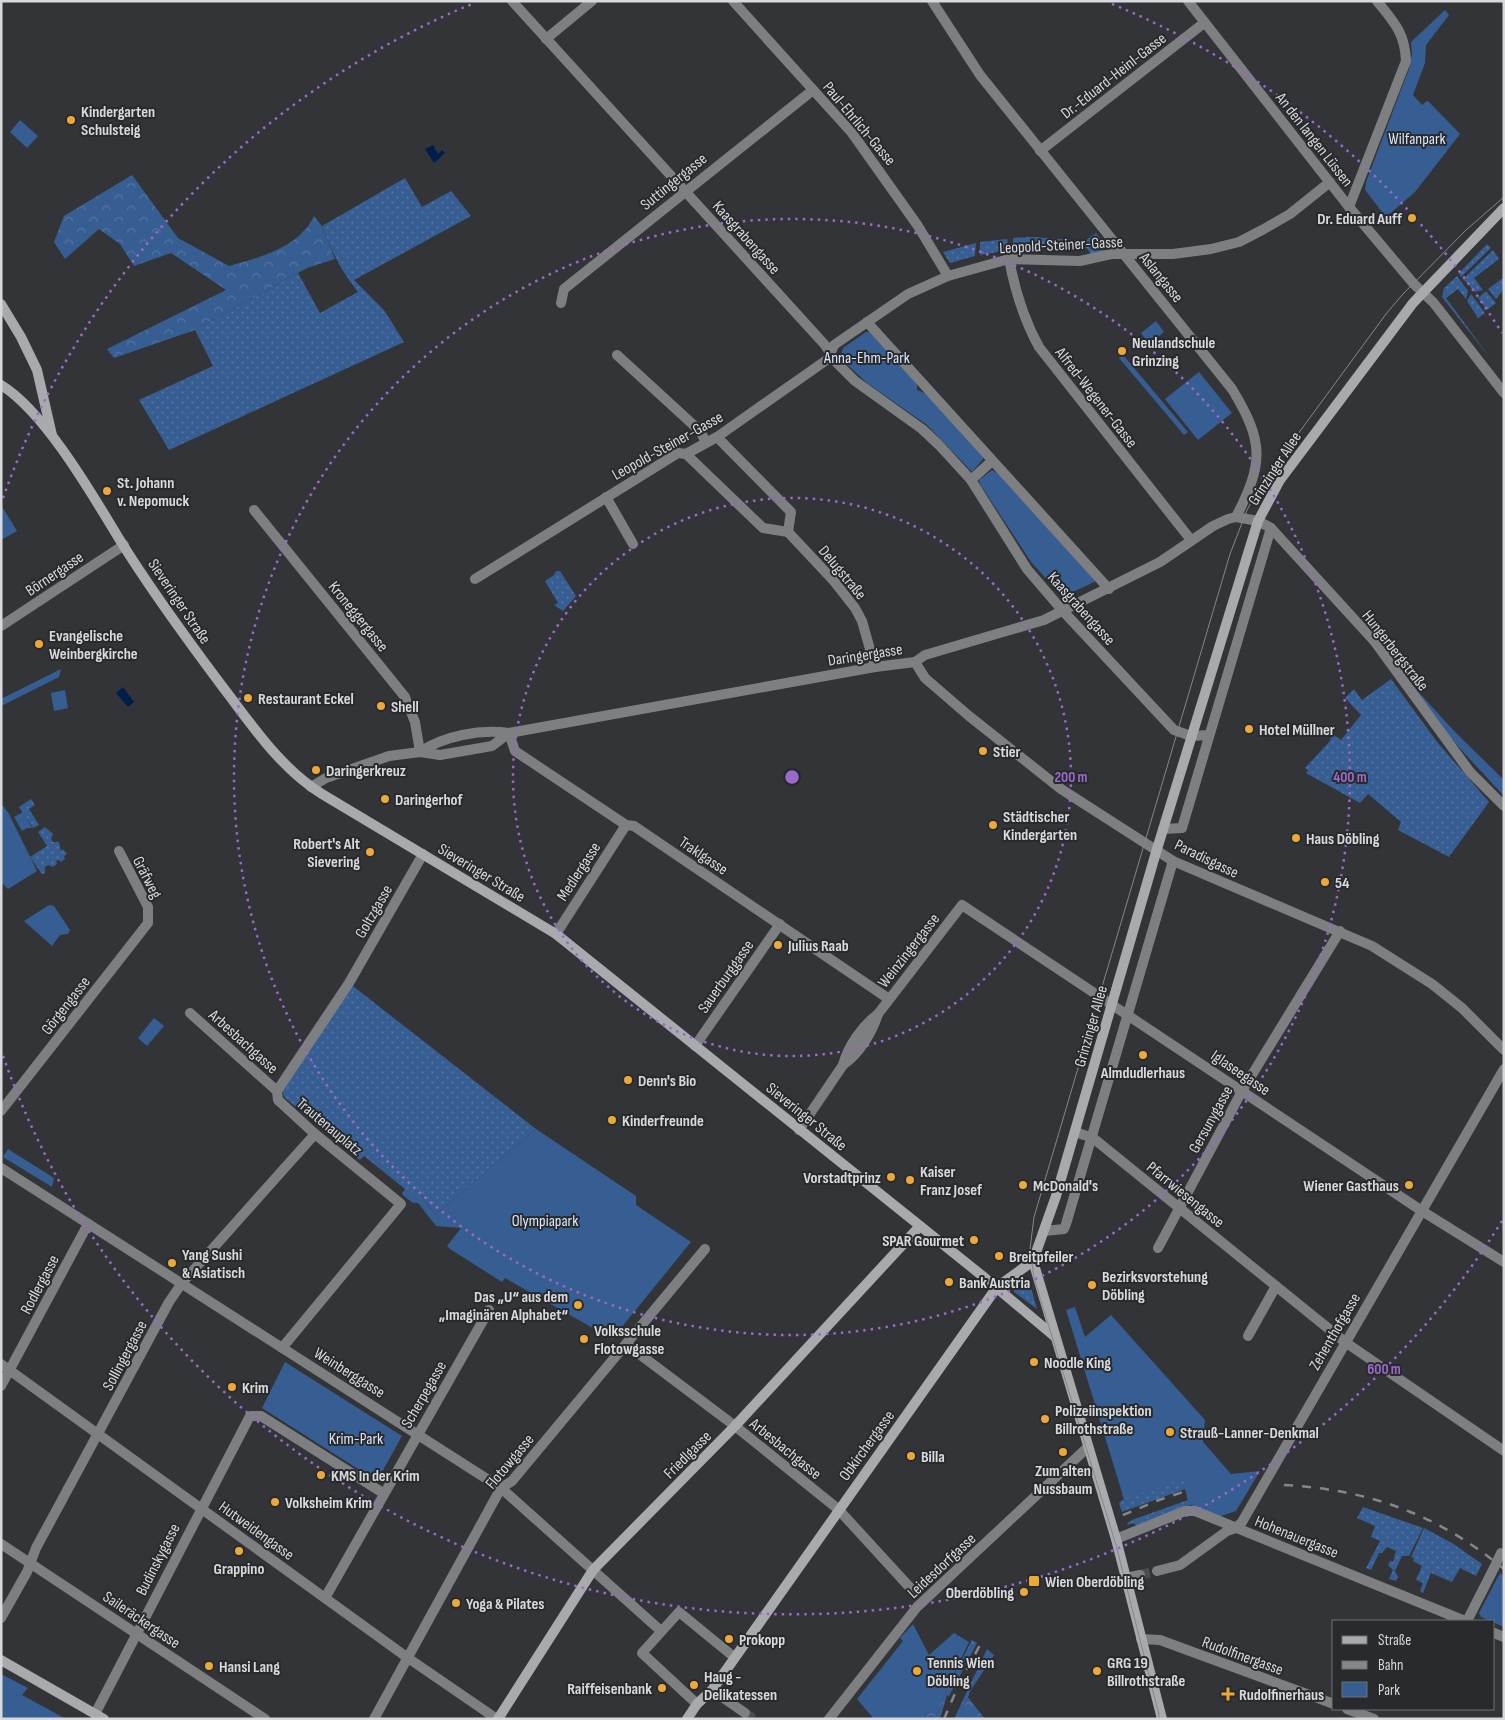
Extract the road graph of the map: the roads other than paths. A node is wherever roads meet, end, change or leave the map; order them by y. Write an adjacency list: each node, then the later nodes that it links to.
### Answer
1 (512, 1): 8 (street, Kaasgrabengasse)
2 (592, 1): 8 (street)
3 (733, 1): 9 (street, Paul-Ehrlich-Gasse)
4 (932, 1): 10 (street, Aslangasse)
5 (1188, 1): 7 (street, An den langen Lüssen)
6 (1377, 1): 13 (street)
7 (1204, 23): 10 (street, Dr.-Eduard-Heinl-Gasse); 11 (street, An den langen Lüssen)
8 (546, 39): 12 (street, Kaasgrabengasse)
9 (813, 90): 12 (street, Suttingergasse); 17 (street, Paul-Ehrlich-Gasse)
10 (1040, 151): 15 (street, Aslangasse)
11 (1330, 182): 13 (street, An den langen Lüssen); 15 (street, Leopold-Steiner-Gasse)
12 (684, 191): 19 (street, Suttingergasse); 22 (street, Kaasgrabengasse)
13 (1349, 207): 18 (street, An den langen Lüssen)
14 (1504, 208): 18 (street, Grinzinger Allee)
15 (1125, 255): 16 (street, Leopold-Steiner-Gasse); 36 (street, Aslangasse)
16 (1009, 259): 17 (street, Leopold-Steiner-Gasse); 40 (street, Alfred-Wegener-Gasse)
17 (948, 276): 21 (street, Leopold-Steiner-Gasse)
18 (1423, 292): 25 (street, An den langen Lüssen); 37 (street, Grinzinger Allee)
19 (561, 303)
20 (1, 304): 26 (street)
21 (867, 322): 22 (street, Leopold-Steiner-Gasse); 32 (street, Kaasgrabengasse)
22 (831, 352): 28 (street, Leopold-Steiner-Gasse); 33 (street, Kaasgrabengasse)
23 (617, 355): 30 (street)
24 (1, 385): 27 (street, Sieveringer Straße)
25 (1504, 393)
26 (45, 404): 27 (street); 29 (street)
27 (31, 412): 29 (street, Sieveringer Straße)
28 (717, 437): 30 (street, Leopold-Steiner-Gasse); 39 (street)
29 (53, 439): 42 (street, Sieveringer Straße)
30 (706, 442): 31 (street, Leopold-Steiner-Gasse)
31 (686, 454): 34 (street, Leopold-Steiner-Gasse); 39 (street)
32 (992, 461): 33 (street); 44 (street, Kaasgrabengasse)
33 (971, 480): 45 (street, Kaasgrabengasse)
34 (606, 496): 41 (street, Leopold-Steiner-Gasse); 43 (street, Leopold-Steiner-Gasse)
35 (254, 510): 52 (street, Kroneggergasse)
36 (1236, 517): 37 (street); 40 (street, Daringergasse)
37 (1258, 521): 38 (street, Hungerbergstraße); 51 (street, Grinzinger Allee)
38 (1271, 528): 50 (street, Grinzinger Allee); 54 (street, Hungerbergstraße)
39 (788, 532): 48 (street, Delugstraße)
40 (1191, 540): 44 (street, Daringergasse)
41 (633, 544)
42 (124, 545): 46 (street, Börnergasse); 53 (street, Sieveringer Straße)
43 (474, 579)
44 (1109, 589): 45 (street, Daringergasse)
45 (1062, 610): 47 (street, Daringergasse); 51 (street, Kaasgrabengasse)
46 (1, 626)
47 (915, 662): 48 (street, Daringergasse); 57 (street, Paradisgasse)
48 (875, 667): 49 (street, Daringergasse)
49 (508, 733): 52 (street, Daringergasse); 52 (street, Daringergasse); 55 (street, Traklgasse)
50 (1209, 735): 51 (street); 56 (street, Grinzinger Allee)
51 (1191, 736): 56 (street, Grinzinger Allee)
52 (420, 752): 53 (street, Daringergasse)
53 (311, 787): 59 (street, Sieveringer Straße)
54 (1504, 806)
55 (626, 824): 63 (street, Traklgasse); 65 (street, Medlergasse)
56 (1163, 829): 57 (street, Grinzinger Allee)
57 (1156, 849): 60 (street, Paradisgasse); 68 (street, Grinzinger Allee)
58 (119, 851): 62 (street, Gräfweg)
59 (423, 854): 65 (street, Sieveringer Straße); 66 (street, Goltzgasse)
60 (1172, 860): 64 (street, Paradisgasse); 70 (street, Grinzinger Allee)
61 (962, 905): 67 (street, Weinzingergasse); 68 (street, Iglaseegasse)
62 (149, 916): 76 (street, Görgengasse)
63 (780, 924): 67 (street, Traklgasse); 71 (street, Sauerburggasse)
64 (1340, 931): 72 (street, Paradisgasse); 75 (street, Gersunygasse)
65 (556, 934): 71 (street, Sieveringer Straße)
66 (349, 983): 74 (street, Trautenauplatz)
67 (889, 999): 77 (street, Weinzingergasse)
68 (1112, 1004): 70 (street, Iglaseegasse); 78 (street, Grinzinger Allee)
69 (190, 1013): 74 (street, Arbesbachgasse)
70 (1128, 1015): 75 (street, Iglaseegasse); 80 (street, Grinzinger Allee)
71 (695, 1046): 77 (street, Sieveringer Straße)
72 (1504, 1050)
73 (1504, 1070): 83 (street, Zehenthofgasse)
74 (277, 1091): 79 (street, Trautenauplatz)
75 (1242, 1091): 82 (street, Gersunygasse); 83 (street, Iglaseegasse)
76 (1, 1111)
77 (800, 1130): 85 (street, Sieveringer Straße)
78 (1075, 1132): 80 (street, Pfarrwiesengasse); 86 (street, Grinzinger Allee)
79 (314, 1134): 91 (street, Sollingergasse); 99 (street, Trautenauplatz)
80 (1093, 1138): 82 (street, Pfarrwiesengasse); 86 (street, Grinzinger Allee)
81 (1, 1168): 84 (street, Weinberggasse)
82 (1179, 1207): 87 (street, Gersunygasse); 92 (street, Pfarrwiesengasse)
83 (1422, 1211): 90 (street, Iglaseegasse); 97 (street, Zehenthofgasse)
84 (88, 1224): 91 (street, Weinberggasse); 100 (street, Rodlergasse)
85 (920, 1226): 93 (street, Sieveringer Straße); 102 (street, Friedlgasse)
86 (1044, 1231): 89 (street, Grinzinger Allee)
87 (1158, 1248)
88 (706, 1249): 98 (street, Flotowgasse)
89 (1033, 1261): 93 (street, Obkirchergasse); 95 (street)
90 (1504, 1262)
91 (182, 1283): 99 (street, Weinberggasse); 104 (street, Sollingergasse)
92 (1276, 1286): 96 (street); 97 (street, Pfarrwiesengasse)
93 (997, 1287): 95 (street, Sieveringer Straße); 110 (street, Obkirchergasse)
94 (489, 1310): 103 (street, Scherpegasse)
95 (1054, 1336): 105 (street)
96 (1248, 1336)
97 (1344, 1342): 106 (street, Pfarrwiesengasse); 111 (street, Zehenthofgasse)
98 (626, 1344): 102 (street, Arbesbachgasse); 107 (street, Flotowgasse)
99 (282, 1348): 103 (street, Weinberggasse)
100 (5, 1368): 101 (street, Rodlergasse); 104 (street, Hutweidengasse)
101 (1, 1386)
102 (736, 1426): 110 (street, Arbesbachgasse); 116 (street, Friedlgasse)
103 (417, 1434): 107 (street, Weinberggasse); 108 (street, Scherpegasse)
104 (98, 1435): 109 (street, Hutweidengasse); 115 (street, Sollingergasse)
105 (1088, 1447): 112 (street); 141 (street, Leidesdorfgasse)
106 (1504, 1451)
107 (501, 1488): 116 (street, Weinberggasse); 129 (street, Flotowgasse)
108 (383, 1493): 109 (street, Budinskygasse); 121 (street, Scherpegasse)
109 (201, 1508): 121 (street, Hutweidengasse); 126 (street, Budinskygasse)
110 (838, 1509): 120 (street, Arbesbachgasse); 128 (street, Obkirchergasse)
111 (1236, 1528): 112 (street, Hohenauergasse); 117 (street, Zehenthofgasse); 123 (street, Hohenauergasse)
112 (1116, 1539): 119 (street)
113 (1, 1544): 115 (street, Saileräckergasse)
114 (1503, 1550): 124 (street, bridge)
115 (31, 1564): 122 (street, Sollingergasse); 126 (street, Saileräckergasse)
116 (593, 1570): 125 (street, Weinberggasse); 139 (street, Friedlgasse)
117 (1157, 1571)
118 (1140, 1575): 119 (street)
119 (1126, 1578): 127 (street)
120 (914, 1592)
121 (325, 1598): 129 (street, Hutweidengasse)
122 (1, 1618)
123 (1464, 1620)
124 (1467, 1620)
125 (661, 1631): 128 (street); 133 (street)
126 (136, 1633): 136 (street, Budinskygasse); 137 (street, Saileräckergasse)
127 (1141, 1639): 132 (street, Rudolfinergasse); 142 (street)
128 (734, 1657): 131 (street, Obkirchergasse)
129 (408, 1658): 138 (street, Flotowgasse); 139 (street, Hutweidengasse)
130 (1, 1660): 136 (street)
131 (712, 1690): 133 (street, Obkirchergasse); 135 (street)
132 (1332, 1703)
133 (697, 1704): 140 (street)
134 (1350, 1710): 143 (street)
135 (745, 1713)
136 (100, 1716)
137 (265, 1719)
138 (374, 1719)
139 (498, 1719)
140 (687, 1719)
141 (828, 1719)
142 (1162, 1719)
143 (1374, 1719)

